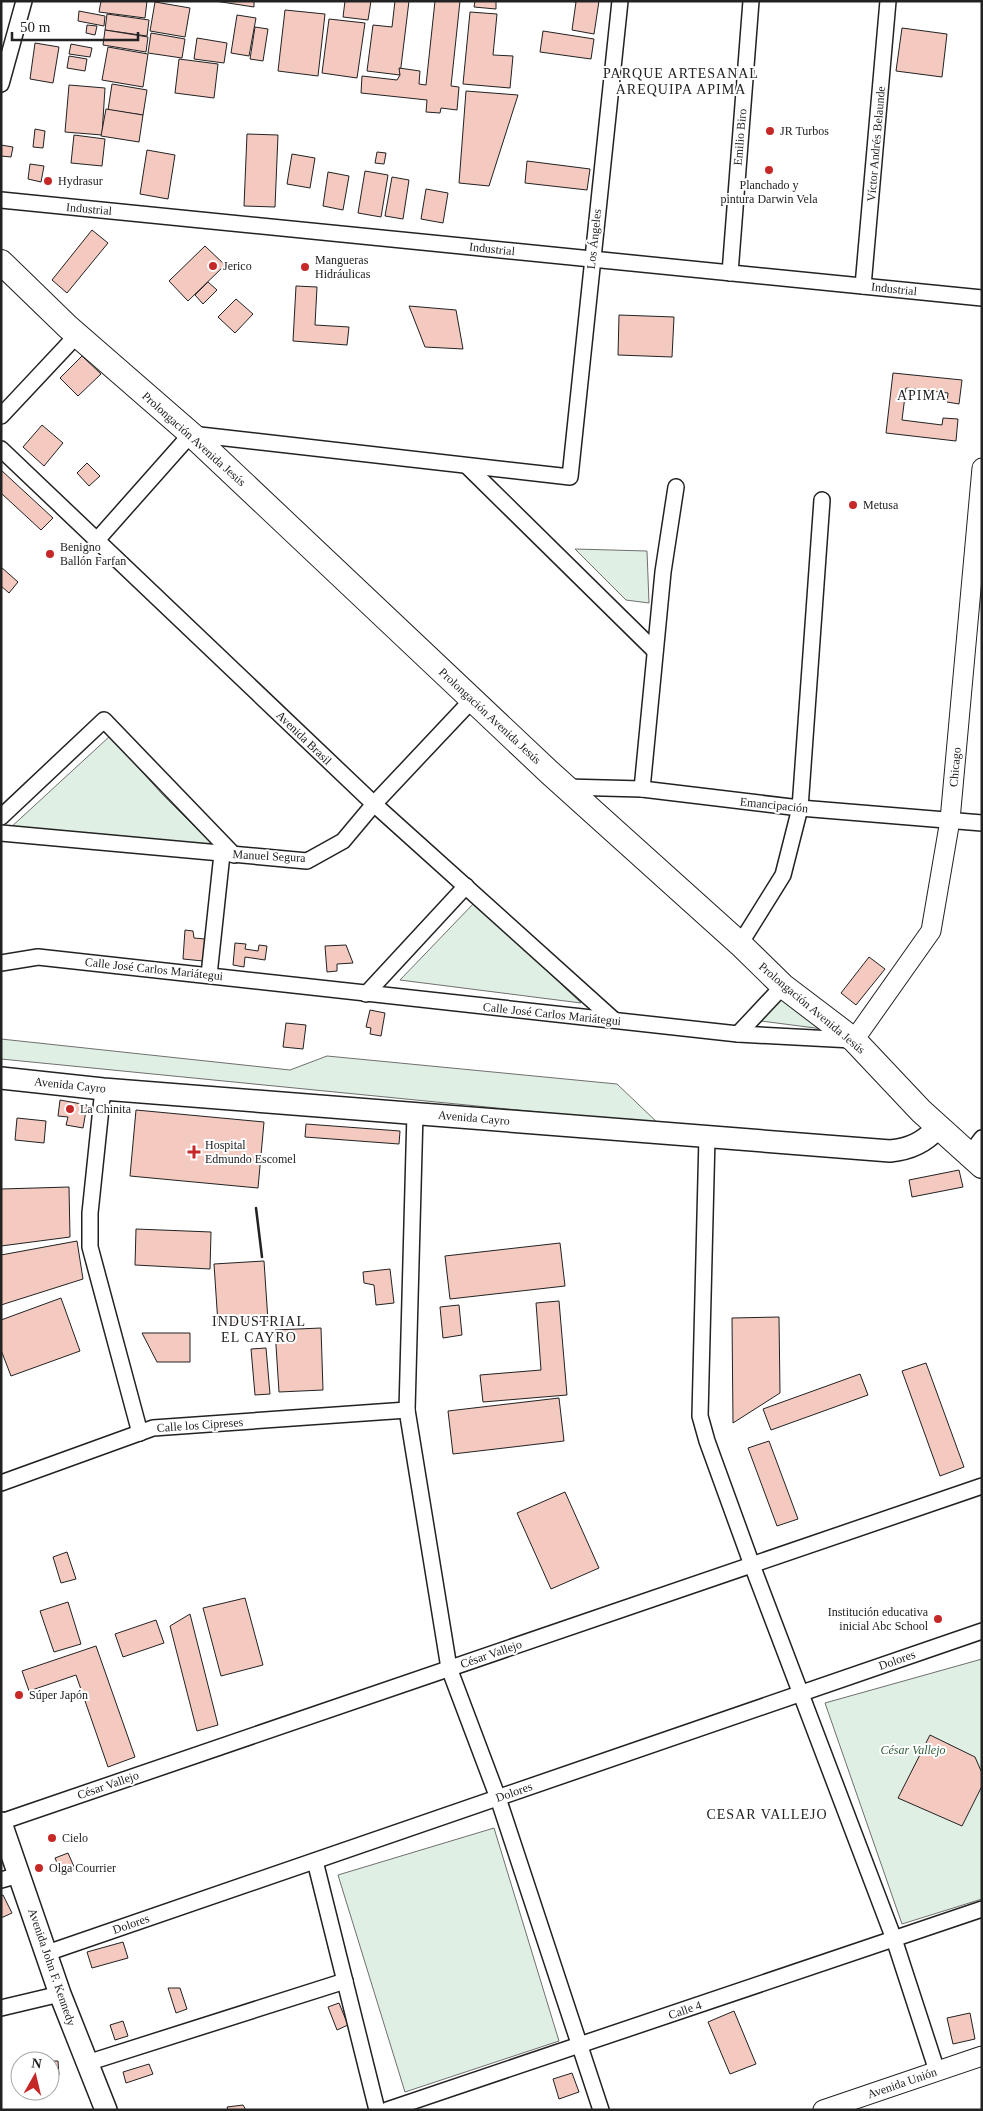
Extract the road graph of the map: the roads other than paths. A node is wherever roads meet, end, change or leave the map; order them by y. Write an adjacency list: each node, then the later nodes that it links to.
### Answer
1 (24, 1): 5 (street)
2 (620, 1): 7 (street, Los Ángeles)
3 (751, 1): 9 (street, Emilio Biro)
4 (888, 1): 10 (street, Víctor Andrés Belaunde)
5 (2, 81)
6 (1, 200): 7 (street, Industrial)
7 (592, 259): 9 (street, Industrial); 16 (street, Los Ángeles)
8 (1, 262): 12 (main road, Prolongación Avenida Jesús)
9 (730, 273): 10 (street, Industrial)
10 (863, 286): 11 (street, Industrial)
11 (982, 298)
12 (77, 335): 13 (street); 14 (main road, Prolongación Avenida Jesús)
13 (1, 416)
14 (191, 434): 16 (street); 21 (street); 23 (main road, Prolongación Avenida Jesús)
15 (1, 449): 21 (street, Avenida Brasil)
16 (467, 466): 22 (street)
17 (982, 468): 20 (street, Chicago)
18 (676, 487): 22 (street)
19 (822, 500): 27 (street)
20 (979, 515): 29 (street, Chicago)
21 (97, 540): 26 (street, Avenida Brasil)
22 (655, 651): 25 (street)
23 (472, 700): 24 (main road, Prolongación Avenida Jesús); 26 (street, Manuel Segura)
24 (566, 787): 25 (street, Emancipación); 34 (main road, Prolongación Avenida Jesús)
25 (642, 789): 27 (street, Emancipación)
26 (374, 804): 32 (street, Manuel Segura); 33 (street, Avenida Brasil)
27 (800, 808): 29 (street, Emancipación); 34 (street)
28 (1, 817): 32 (street)
29 (950, 820): 30 (street, Emancipación); 41 (street, Chicago)
30 (982, 824)
31 (1, 833): 32 (street, Manuel Segura)
32 (228, 854): 36 (street)
33 (466, 886): 38 (street); 39 (street, Avenida Brasil)
34 (740, 944): 37 (main road, Prolongación Avenida Jesús)
35 (1, 963): 36 (street, Calle José Carlos Mariátegui)
36 (209, 975): 38 (street, Calle José Carlos Mariátegui)
37 (782, 986): 40 (street); 41 (main road, Prolongación Avenida Jesús)
38 (366, 994): 39 (street, Calle José Carlos Mariátegui)
39 (614, 1020): 40 (street, Calle José Carlos Mariátegui)
40 (738, 1034): 41 (street, Calle José Carlos Mariátegui)
41 (854, 1040): 45 (main road, Prolongación Avenida Jesús)
42 (1, 1078): 43 (main road, Avenida Cayro)
43 (103, 1089): 44 (main road, Avenida Cayro); 49 (street)
44 (415, 1113): 46 (main road, Avenida Cayro); 48 (street)
45 (939, 1128): 46 (main road, Avenida Cayro); 47 (main road, Prolongación Avenida Jesús)
46 (707, 1137): 52 (street)
47 (978, 1153)
48 (407, 1410): 49 (street, Calle los Cipreses); 54 (street)
49 (140, 1432): 50 (street, Calle los Cipreses)
50 (1, 1483)
51 (982, 1486): 52 (street, César Vallejo)
52 (752, 1564): 54 (street, César Vallejo); 55 (street)
53 (982, 1631): 55 (street, Dolores)
54 (449, 1668): 56 (street); 57 (street, César Vallejo)
55 (801, 1693): 56 (street, Dolores); 61 (street)
56 (498, 1798): 58 (street, Dolores); 66 (street)
57 (1, 1822): 59 (main road, Avenida John F. Kennedy)
58 (315, 1861): 62 (street, Dolores); 63 (street)
59 (10, 1878): 62 (main road, Avenida John F. Kennedy)
60 (982, 1909): 61 (street, Calle 4)
61 (894, 1938): 66 (street, Calle 4); 69 (street)
62 (47, 1953): 64 (main road, Avenida John F. Kennedy)
63 (345, 1981): 68 (street); 71 (street)
64 (60, 1994): 65 (street); 68 (main road, Avenida John F. Kennedy)
65 (1, 2008)
66 (581, 2046): 72 (street, Calle 4); 73 (street)
67 (982, 2056): 69 (street, Avenida Unión)
68 (87, 2063): 70 (main road, Avenida John F. Kennedy)
69 (936, 2071): 74 (street, Avenida Unión)
70 (106, 2110)
71 (377, 2110)
72 (387, 2110)
73 (601, 2110)
74 (823, 2110)

